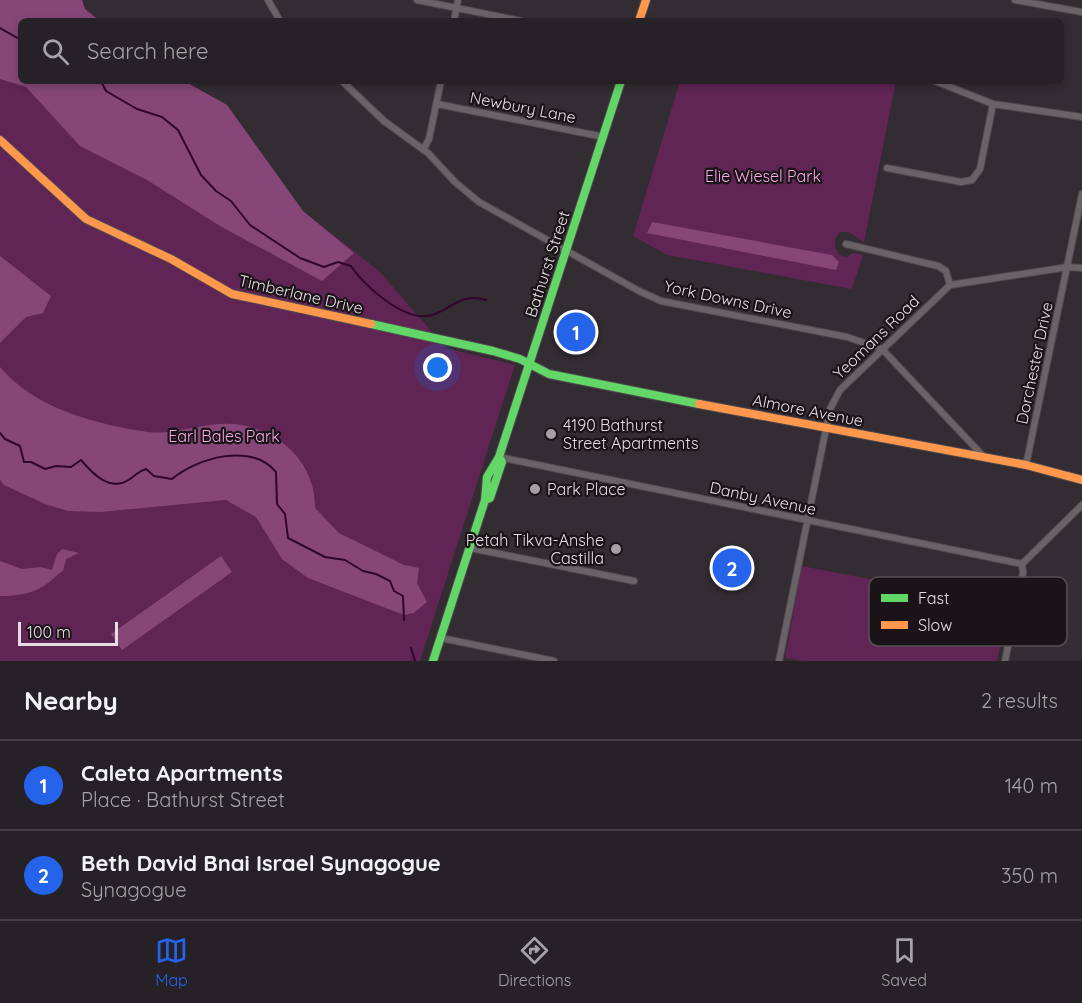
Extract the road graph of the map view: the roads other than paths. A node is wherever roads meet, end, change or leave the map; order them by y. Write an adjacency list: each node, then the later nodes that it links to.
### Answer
1 (278, 0): 7 (street)
2 (417, 0): 8 (street)
3 (458, 0): 8 (street)
4 (646, 0): 13 (street)
5 (1015, 0): 6 (street)
6 (1023, 1): 9 (street)
7 (270, 3): 10 (street)
8 (456, 8): 11 (street); 12 (street)
9 (1082, 12)
10 (278, 18)
11 (454, 18)
12 (506, 18)
13 (640, 18)
14 (345, 84): 23 (street, York Downs Drive)
15 (440, 84): 18 (street)
16 (620, 84): 21 (street, Bathurst Street)
17 (943, 84): 19 (street)
18 (437, 104): 21 (street, Newbury Lane); 23 (street)
19 (993, 104): 20 (street); 24 (street)
20 (1082, 117)
21 (604, 137): 27 (street, Bathurst Street)
22 (0, 140): 32 (street, Timberlane Drive)
23 (423, 150): 27 (street, York Downs Drive)
24 (887, 168)
25 (1082, 194): 28 (street, Dorchester Drive)
26 (846, 244): 30 (street)
27 (567, 252): 31 (street, York Downs Drive); 32 (street, Bathurst Street)
28 (1068, 267): 29 (street); 30 (street); 36 (street, Dorchester Drive)
29 (1082, 268)
30 (950, 285): 31 (street, Yeomans Road)
31 (882, 348): 33 (street, Yeomans Road); 35 (street, York Downs Drive)
32 (530, 365): 33 (street, Almore Avenue); 34 (street, Bathurst Street)
33 (826, 430): 35 (street, Almore Avenue); 39 (street, Yeomans Road)
34 (499, 456): 39 (street, Danby Avenue); 40 (street, Bathurst Street)
35 (985, 458): 36 (street, Almore Avenue)
36 (1026, 465): 37 (street, Almore Avenue)
37 (1082, 480)
38 (1082, 505): 41 (street)
39 (807, 522): 41 (street, Danby Avenue); 48 (street, Yeomans Road)
40 (470, 548): 43 (street); 44 (street, Bathurst Street)
41 (1022, 564): 42 (street)
42 (1022, 577)
43 (634, 581)
44 (441, 638): 46 (street, Bathurst Street); 47 (street)
45 (1008, 646): 49 (street)
46 (434, 661)
47 (554, 661)
48 (779, 661)
49 (1005, 661)

